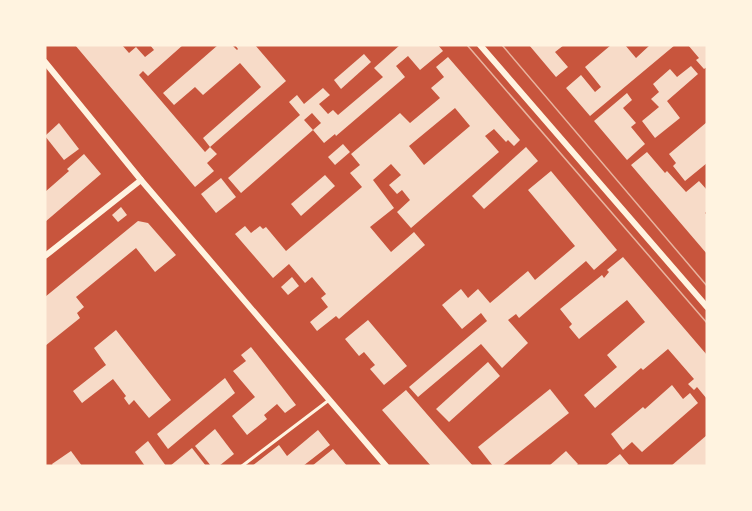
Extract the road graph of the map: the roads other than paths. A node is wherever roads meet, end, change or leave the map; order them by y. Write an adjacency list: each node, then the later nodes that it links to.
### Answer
1 (480, 45): 5 (street)
2 (45, 62): 3 (street)
3 (141, 180): 4 (street); 6 (street)
4 (45, 256)
5 (707, 307)
6 (329, 399): 7 (lane); 8 (street)
7 (242, 466)
8 (386, 466)

